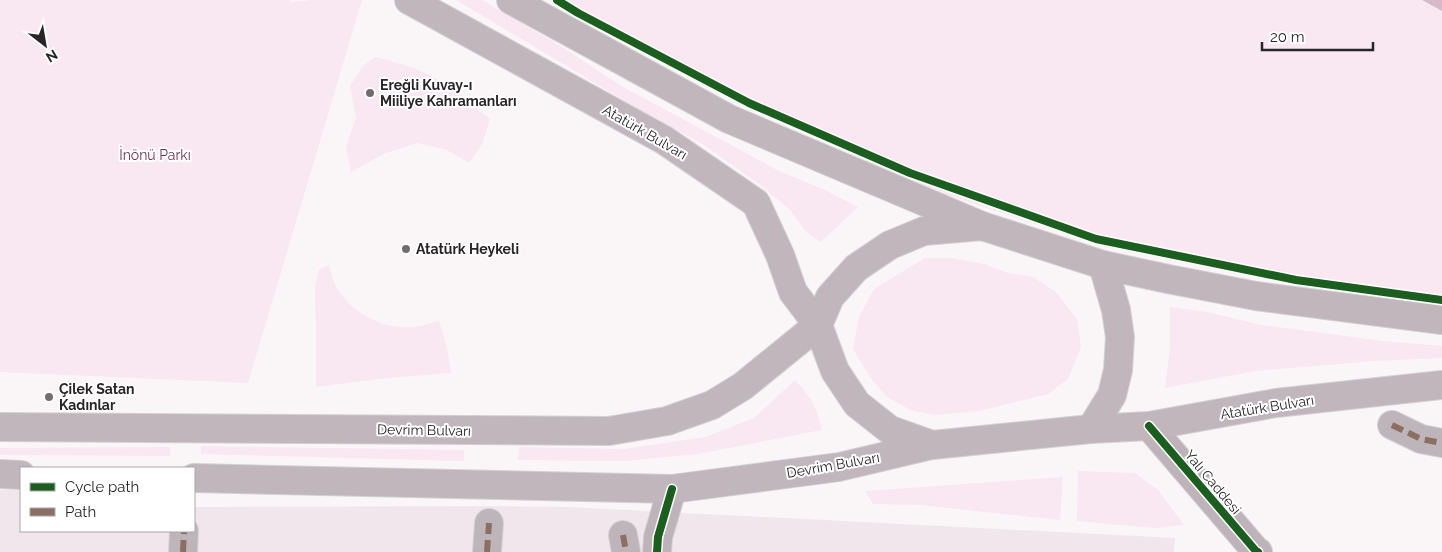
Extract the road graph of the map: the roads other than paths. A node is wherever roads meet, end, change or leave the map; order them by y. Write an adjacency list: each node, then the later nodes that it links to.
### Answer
1 (409, 0): 6 (main road, Atatürk Bulvarı)
2 (511, 0): 3 (main road)
3 (982, 226): 4 (main road); 6 (main road)
4 (1103, 265): 5 (main road); 11 (main road)
5 (1442, 320)
6 (818, 325): 10 (main road, Devrim Bulvarı); 13 (main road, Atatürk Bulvarı)
7 (1442, 385): 9 (main road, Atatürk Bulvarı)
8 (1392, 425): 12 (street)
9 (1149, 426): 11 (main road, Atatürk Bulvarı); 23 (street, Yalı Caddesi)
10 (0, 427)
11 (1091, 429): 13 (main road, Atatürk Bulvarı)
12 (1442, 443)
13 (932, 445): 17 (main road, Devrim Bulvarı)
14 (0, 474): 15 (main road)
15 (20, 475)
16 (195, 478): 17 (main road, Devrim Bulvarı)
17 (672, 489): 22 (street)
18 (489, 523): 21 (street)
19 (184, 532): 20 (street)
20 (183, 552)
21 (487, 552)
22 (657, 552)
23 (1258, 552)

